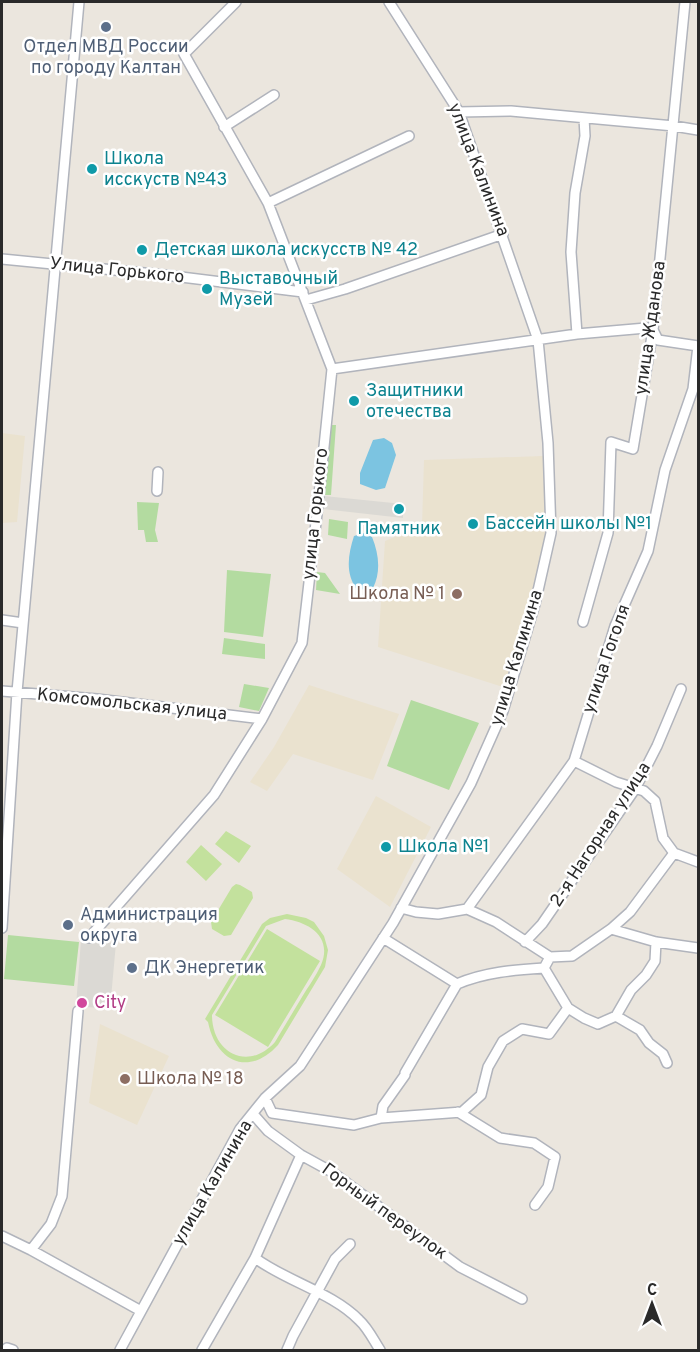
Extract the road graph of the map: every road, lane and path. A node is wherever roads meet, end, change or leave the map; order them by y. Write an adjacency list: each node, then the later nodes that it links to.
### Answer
1 (79, 2): 15 (street)
2 (236, 2): 9 (street, улица Горького)
3 (389, 2): 6 (street, улица Калинина)
4 (685, 2): 8 (street, улица Жданова)
5 (273, 95): 9 (street)
6 (459, 112): 7 (street); 13 (street, улица Калинина)
7 (584, 118): 8 (street); 18 (street)
8 (674, 126): 10 (street); 17 (street, улица Жданова)
9 (224, 127): 12 (street, улица Горького)
10 (699, 130)
11 (410, 136): 12 (street)
12 (268, 203): 16 (street, улица Горького)
13 (503, 234): 16 (street); 19 (street, улица Калинина)
14 (2, 259): 15 (street, Улица Горького)
15 (56, 265): 16 (street, Улица Горького); 26 (street)
16 (304, 296): 21 (street, улица Горького)
17 (653, 330): 18 (street); 20 (street); 25 (street, улица Жданова)
18 (577, 334): 19 (street)
19 (538, 340): 21 (street); 35 (street, улица Калинина)
20 (699, 346): 31 (street, улица Гоголя)
21 (332, 369): 30 (street, улица Горького)
22 (158, 472): 23 (street)
23 (157, 491)
24 (2, 620): 26 (street)
25 (583, 622)
26 (23, 623): 29 (street)
27 (681, 689): 32 (street, 2-я Нагорная улица)
28 (2, 691): 29 (street, Комсомольская улица)
29 (17, 692): 30 (street, Комсомольская улица); 37 (street)
30 (262, 719): 39 (street, улица Горького)
31 (574, 761): 32 (street); 36 (street, улица Гоголя)
32 (635, 789): 33 (street); 41 (street, 2-я Нагорная улица)
33 (674, 853): 34 (street); 38 (street)
34 (699, 862)
35 (401, 908): 36 (street); 40 (street, улица Калинина)
36 (467, 909): 41 (street)
37 (2, 928)
38 (611, 929): 42 (street); 44 (street)
39 (89, 938)
40 (383, 938): 46 (street); 51 (street, улица Калинина)
41 (525, 942): 44 (street)
42 (656, 942): 43 (street); 49 (street)
43 (699, 948)
44 (550, 957): 45 (street)
45 (544, 968): 46 (street); 47 (street)
46 (457, 984): 54 (street)
47 (568, 1008): 49 (street); 52 (street)
48 (78, 1011): 59 (street)
49 (616, 1016): 50 (street)
50 (667, 1063)
51 (265, 1098): 53 (street, улица Калинина); 54 (street)
52 (458, 1112): 54 (street); 56 (street)
53 (253, 1114): 55 (street, Горный переулок); 63 (street, улица Калинина)
54 (381, 1118)
55 (301, 1155): 60 (street); 62 (street, Горный переулок)
56 (535, 1205)
57 (2, 1236): 59 (street)
58 (350, 1244): 61 (street)
59 (31, 1250): 63 (street)
60 (255, 1258): 61 (street); 67 (street)
61 (317, 1293): 68 (street); 69 (street)
62 (522, 1299)
63 (141, 1311): 66 (street, улица Калинина)
64 (5, 1350): 65 (street)
65 (13, 1350)
66 (120, 1350)
67 (202, 1350)
68 (287, 1350)
69 (380, 1350)

